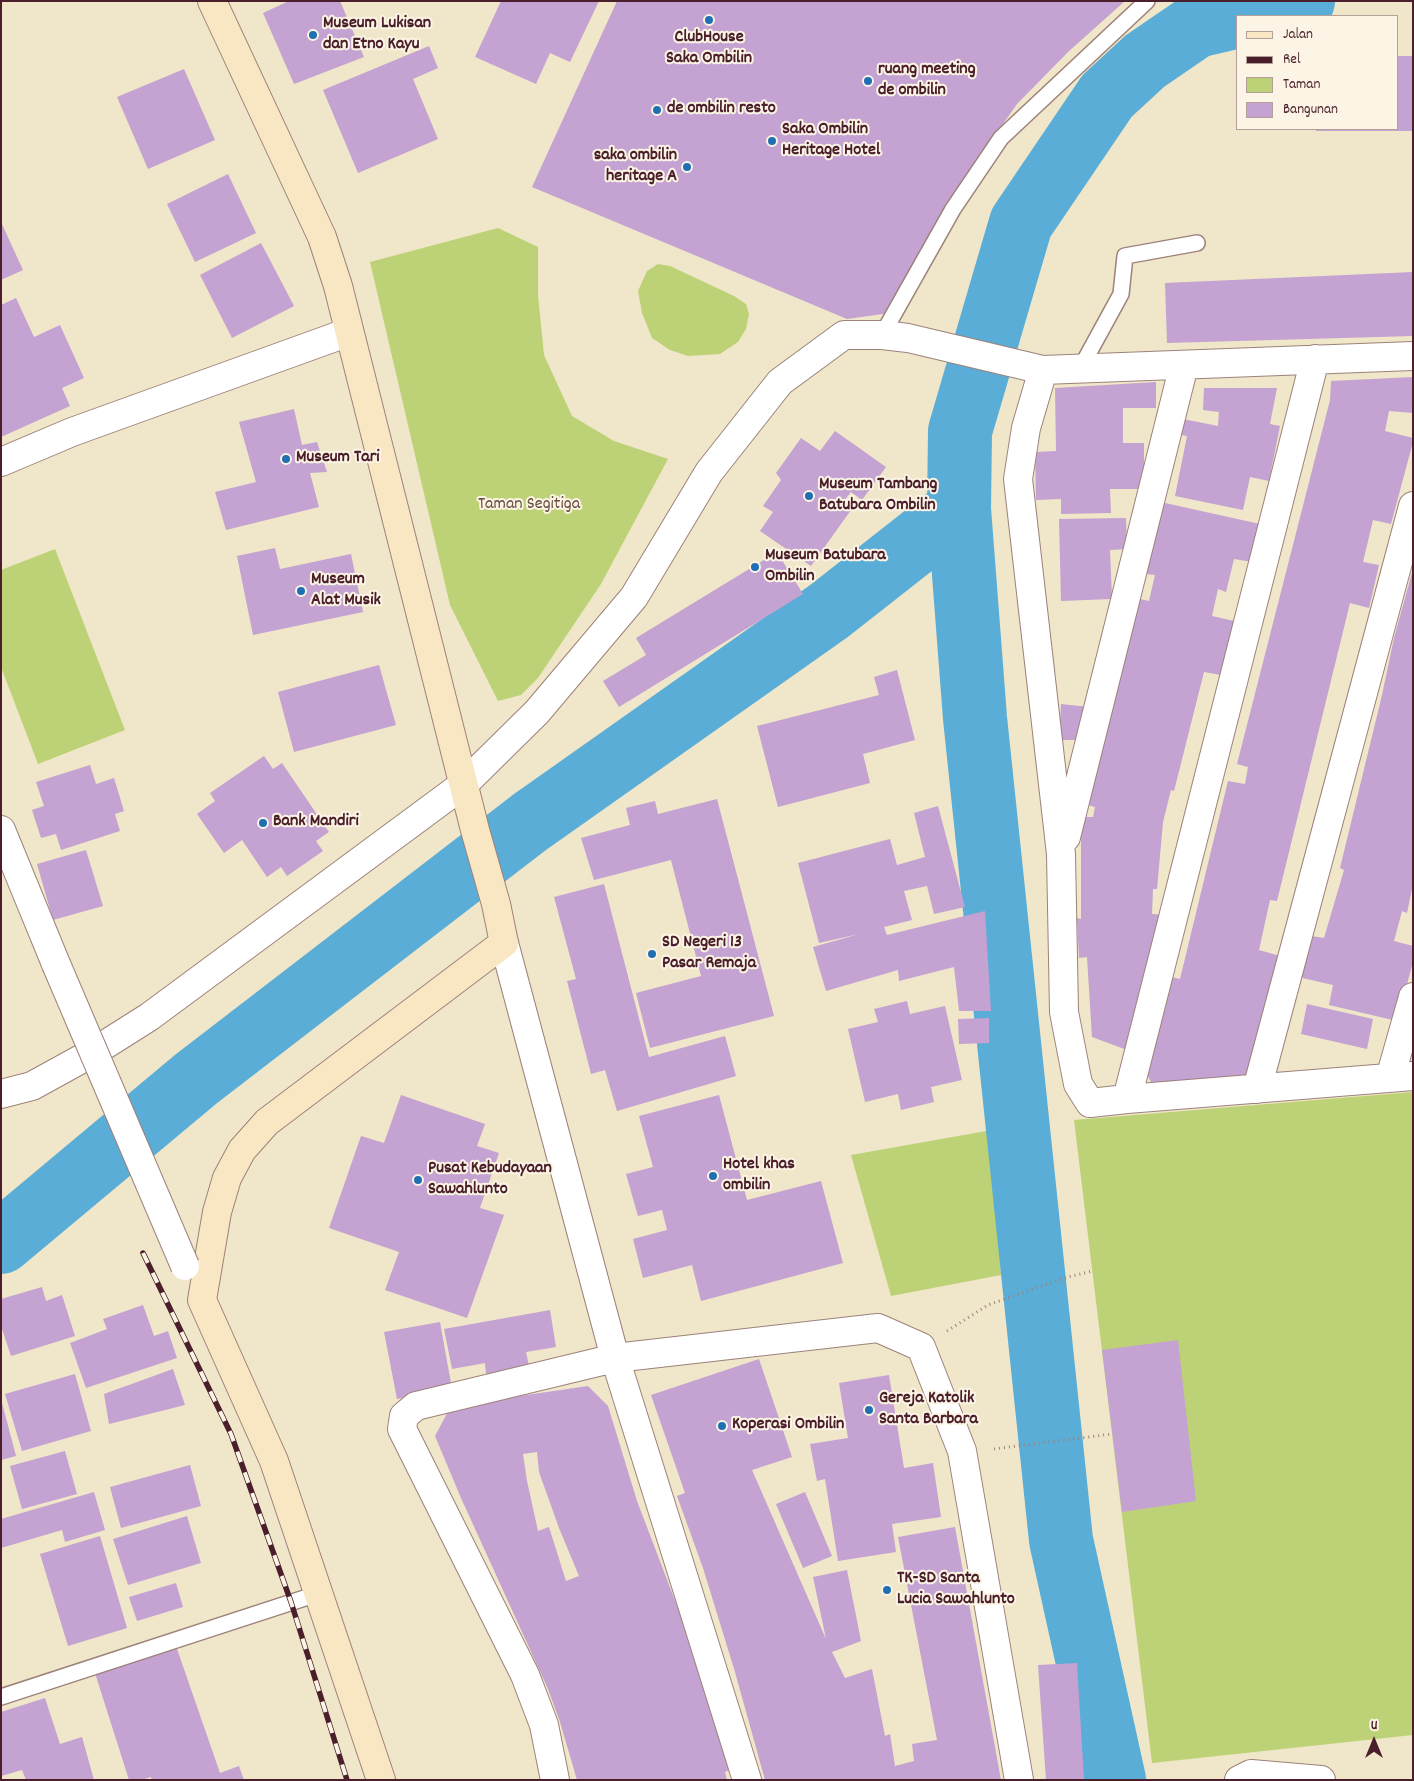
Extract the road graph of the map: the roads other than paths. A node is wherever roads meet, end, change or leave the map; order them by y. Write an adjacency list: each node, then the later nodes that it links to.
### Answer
1 (212, 1): 4 (main road)
2 (1147, 1): 5 (lane)
3 (1197, 243): 10 (lane)
4 (349, 332): 11 (street); 13 (main road)
5 (895, 337): 9 (street); 13 (street)
6 (1413, 356): 7 (street)
7 (1315, 359): 8 (street); 21 (street)
8 (1184, 365): 10 (street); 15 (street)
9 (1032, 368): 10 (street); 15 (street)
10 (1080, 369)
11 (1, 462)
12 (1413, 506): 19 (street)
13 (464, 784): 16 (main road); 20 (street)
14 (1, 830): 22 (street, bridge)
15 (1061, 854): 21 (street)
16 (504, 943): 22 (main road); 23 (street)
17 (1413, 997): 18 (street)
18 (1401, 1077): 19 (street)
19 (1257, 1089): 21 (street)
20 (1, 1094)
21 (1127, 1099)
22 (202, 1300): 24 (main road)
23 (615, 1358): 27 (street); 28 (street); 29 (street)
24 (318, 1594): 25 (lane); 26 (main road)
25 (1, 1697)
26 (382, 1780)
27 (555, 1780)
28 (747, 1780)
29 (1019, 1780)
30 (1239, 1780): 31 (street)
31 (1320, 1780)

